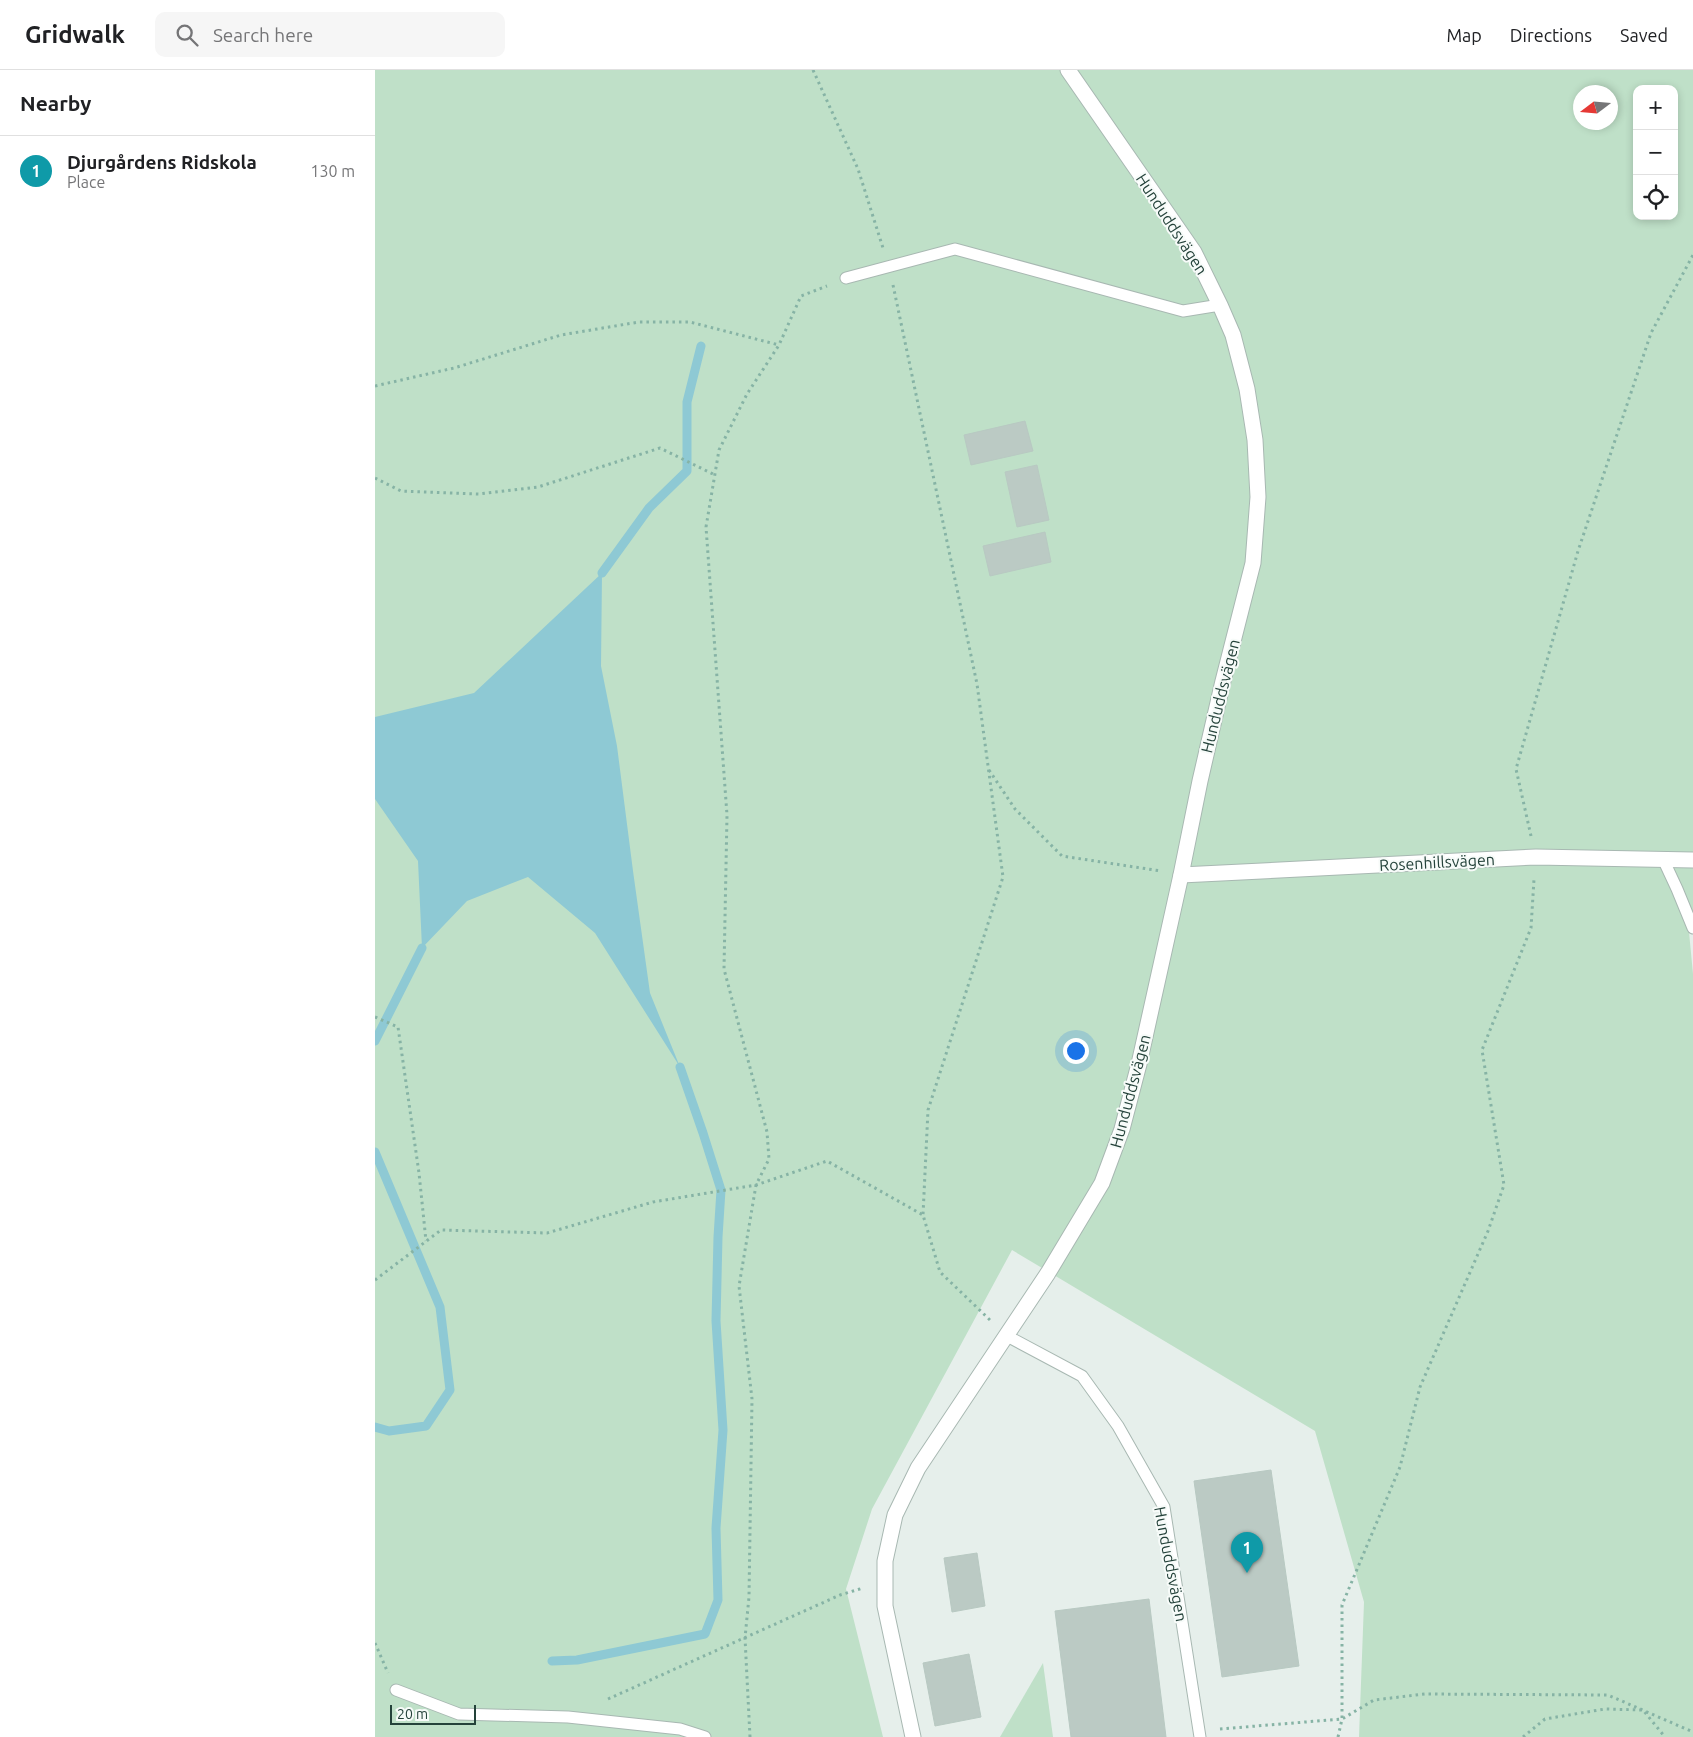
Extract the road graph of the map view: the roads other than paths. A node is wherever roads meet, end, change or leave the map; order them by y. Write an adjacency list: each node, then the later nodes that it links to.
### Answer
1 (1068, 70): 3 (street, Hunduddsvägen)
2 (846, 278): 3 (lane)
3 (1220, 305): 6 (street, Hunduddsvägen)
4 (1663, 859): 5 (street, Rosenhillsvägen); 6 (street, Rosenhillsvägen); 7 (lane)
5 (1693, 860)
6 (1181, 875): 8 (street, Hunduddsvägen)
7 (1693, 928)
8 (1007, 1336): 10 (lane, Hunduddsvägen); 12 (street, Hunduddsvägen)
9 (396, 1690): 11 (lane)
10 (1200, 1734)
11 (705, 1737)
12 (913, 1737)

